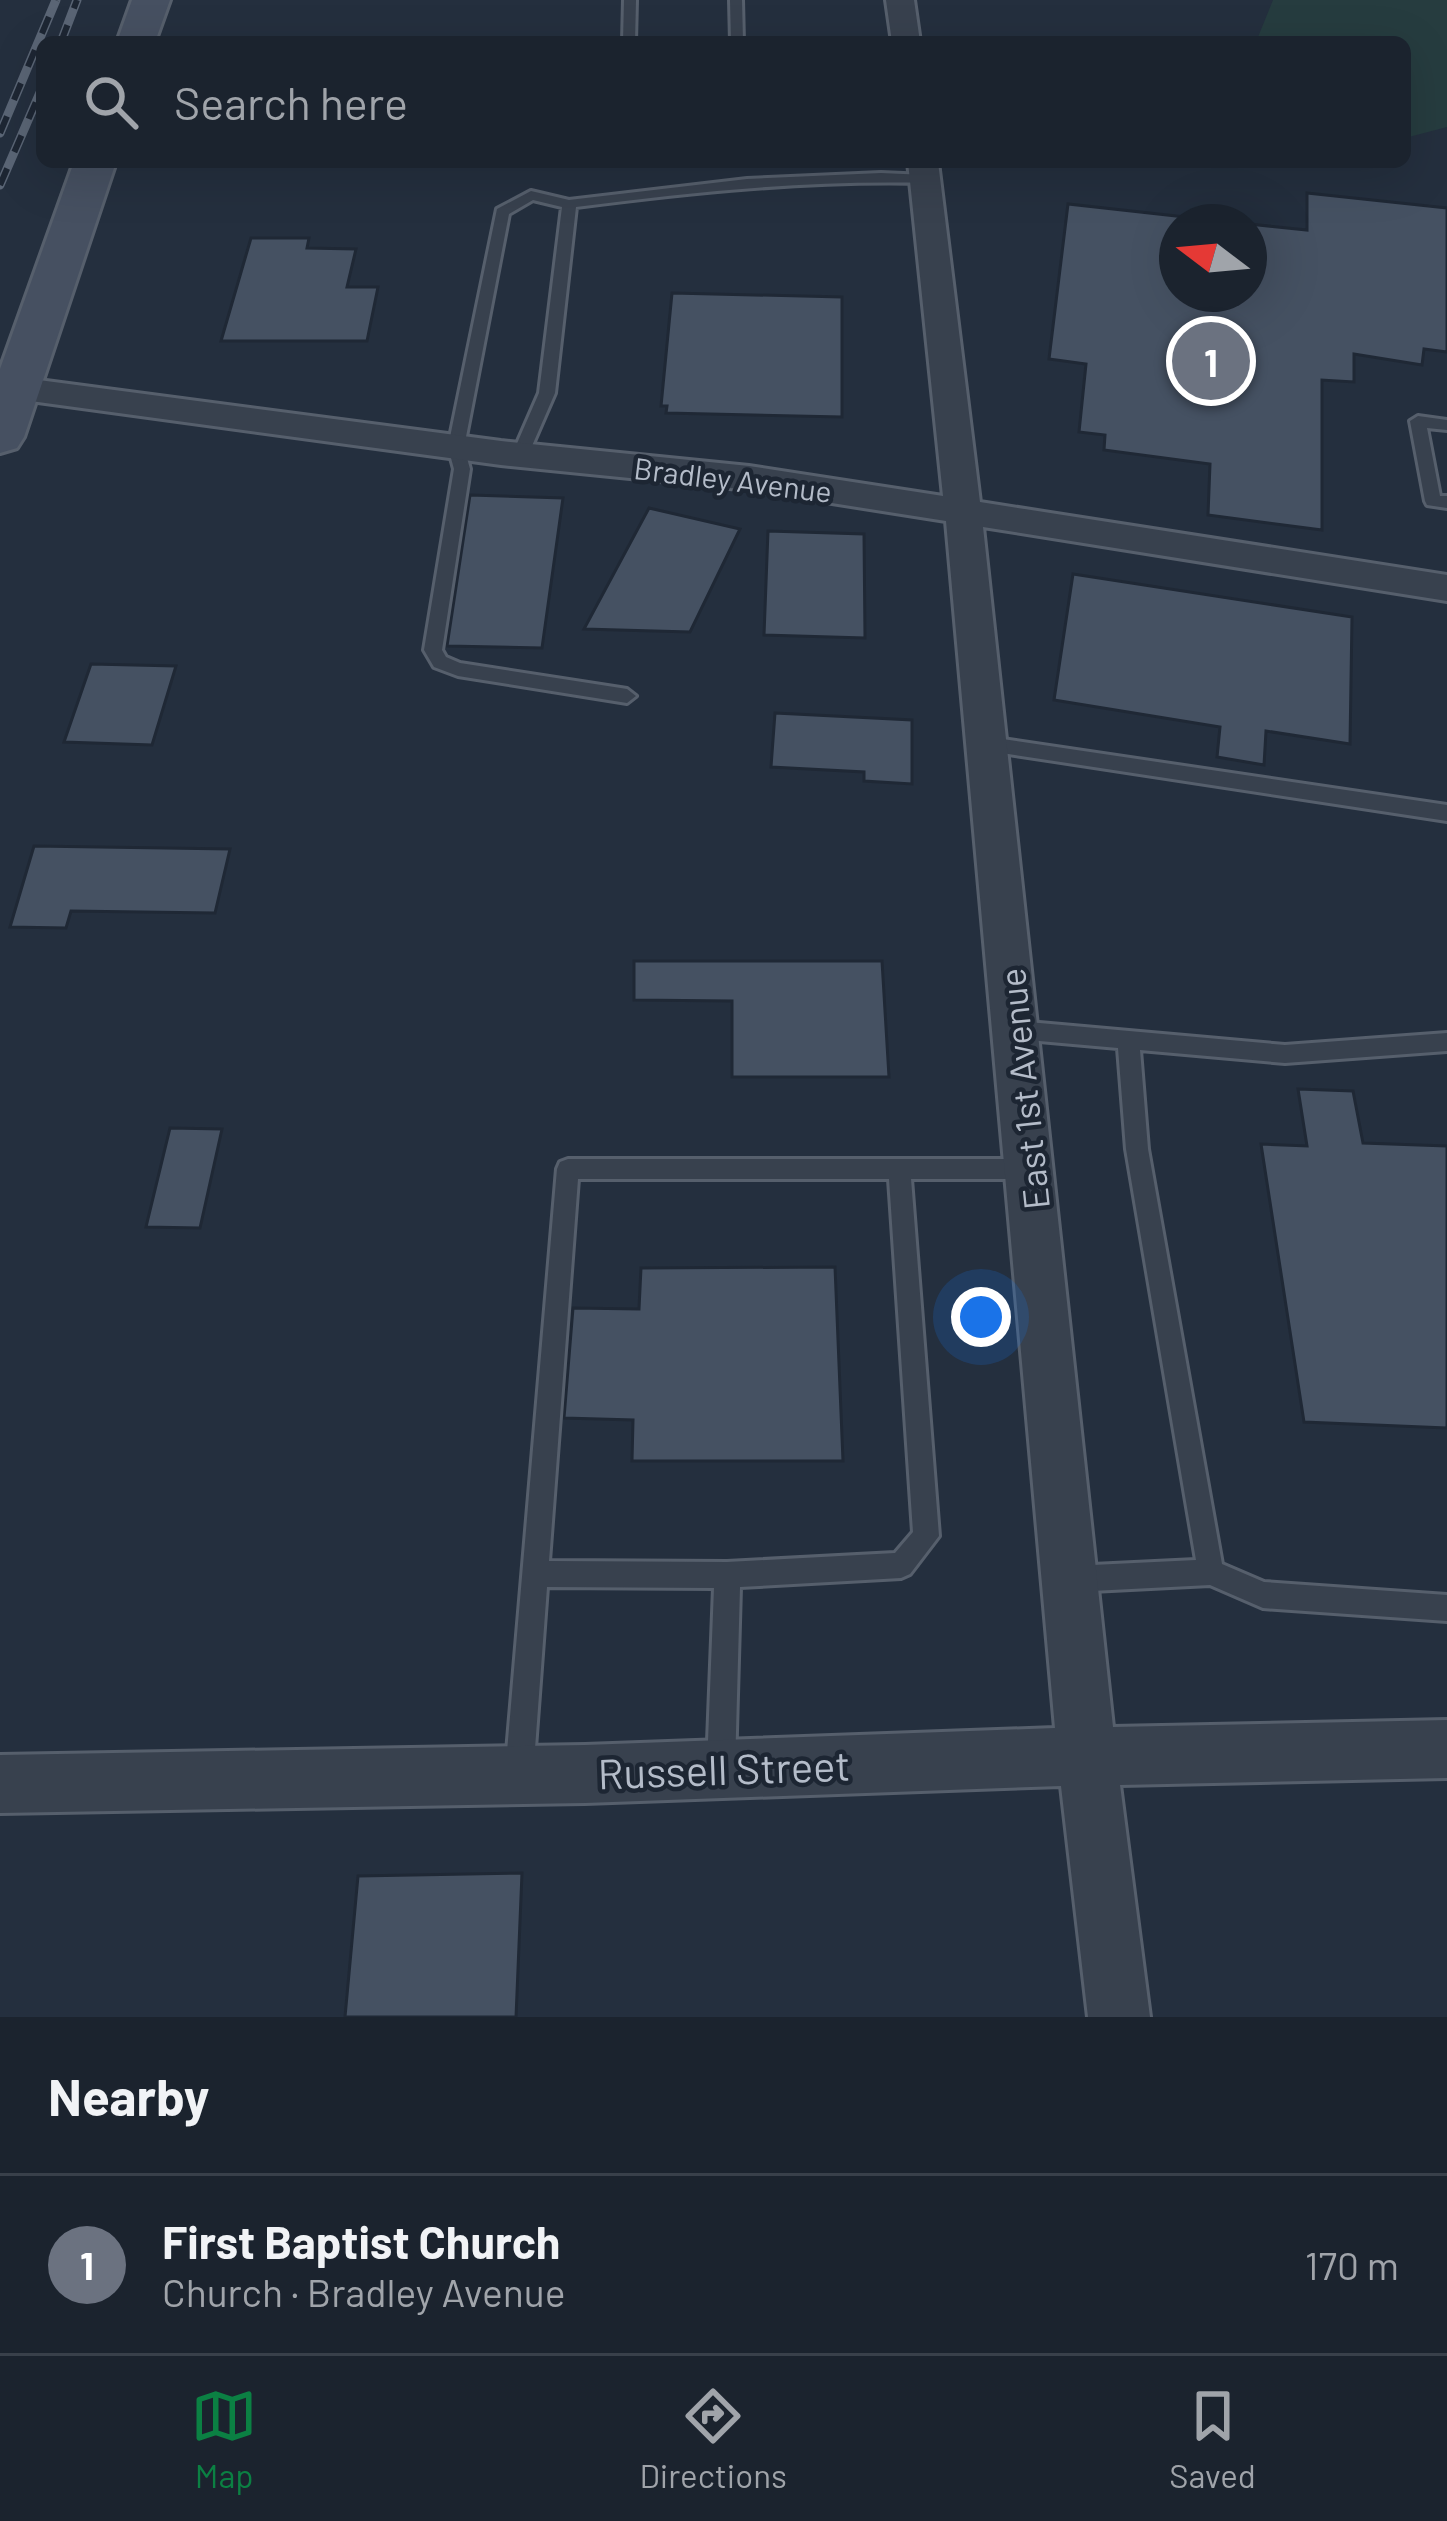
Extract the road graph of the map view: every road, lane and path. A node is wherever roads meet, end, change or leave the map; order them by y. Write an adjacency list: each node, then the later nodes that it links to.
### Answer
1 (151, 0): 5 (main road)
2 (629, 0): 6 (lane)
3 (736, 0): 7 (lane)
4 (900, 0): 8 (street)
5 (138, 36)
6 (629, 36)
7 (737, 36)
8 (905, 36)
9 (92, 168): 12 (main road)
10 (924, 170): 11 (lane); 18 (street, East 1st Avenue)
11 (569, 204): 15 (lane); 16 (lane)
12 (16, 388): 14 (main road); 15 (street, Bradley Avenue)
13 (1447, 425): 17 (lane)
14 (0, 437)
15 (456, 447): 16 (street, Bradley Avenue); 20 (lane)
16 (520, 455): 18 (street, Bradley Avenue)
17 (1447, 502)
18 (962, 512): 19 (street, Bradley Avenue); 21 (street, East 1st Avenue)
19 (1447, 588)
20 (627, 696)
21 (988, 744): 22 (lane); 23 (street, East 1st Avenue)
22 (1447, 813)
23 (1017, 1030): 24 (lane); 27 (street, East 1st Avenue)
24 (1129, 1040): 25 (lane); 28 (lane)
25 (1447, 1042)
26 (899, 1169): 27 (lane); 29 (lane); 30 (lane)
27 (1031, 1169): 31 (street, East 1st Avenue)
28 (1211, 1573): 31 (lane); 32 (lane)
29 (535, 1574): 30 (lane); 36 (lane)
30 (727, 1575): 35 (lane)
31 (1072, 1579): 34 (street, East 1st Avenue)
32 (1447, 1608)
33 (1447, 1749): 34 (street, Russell Street)
34 (1088, 1759): 35 (street, Russell Street); 38 (street, East 1st Avenue)
35 (721, 1768): 36 (street, Russell Street)
36 (519, 1775): 37 (street, Russell Street)
37 (0, 1784)
38 (1119, 2017)

